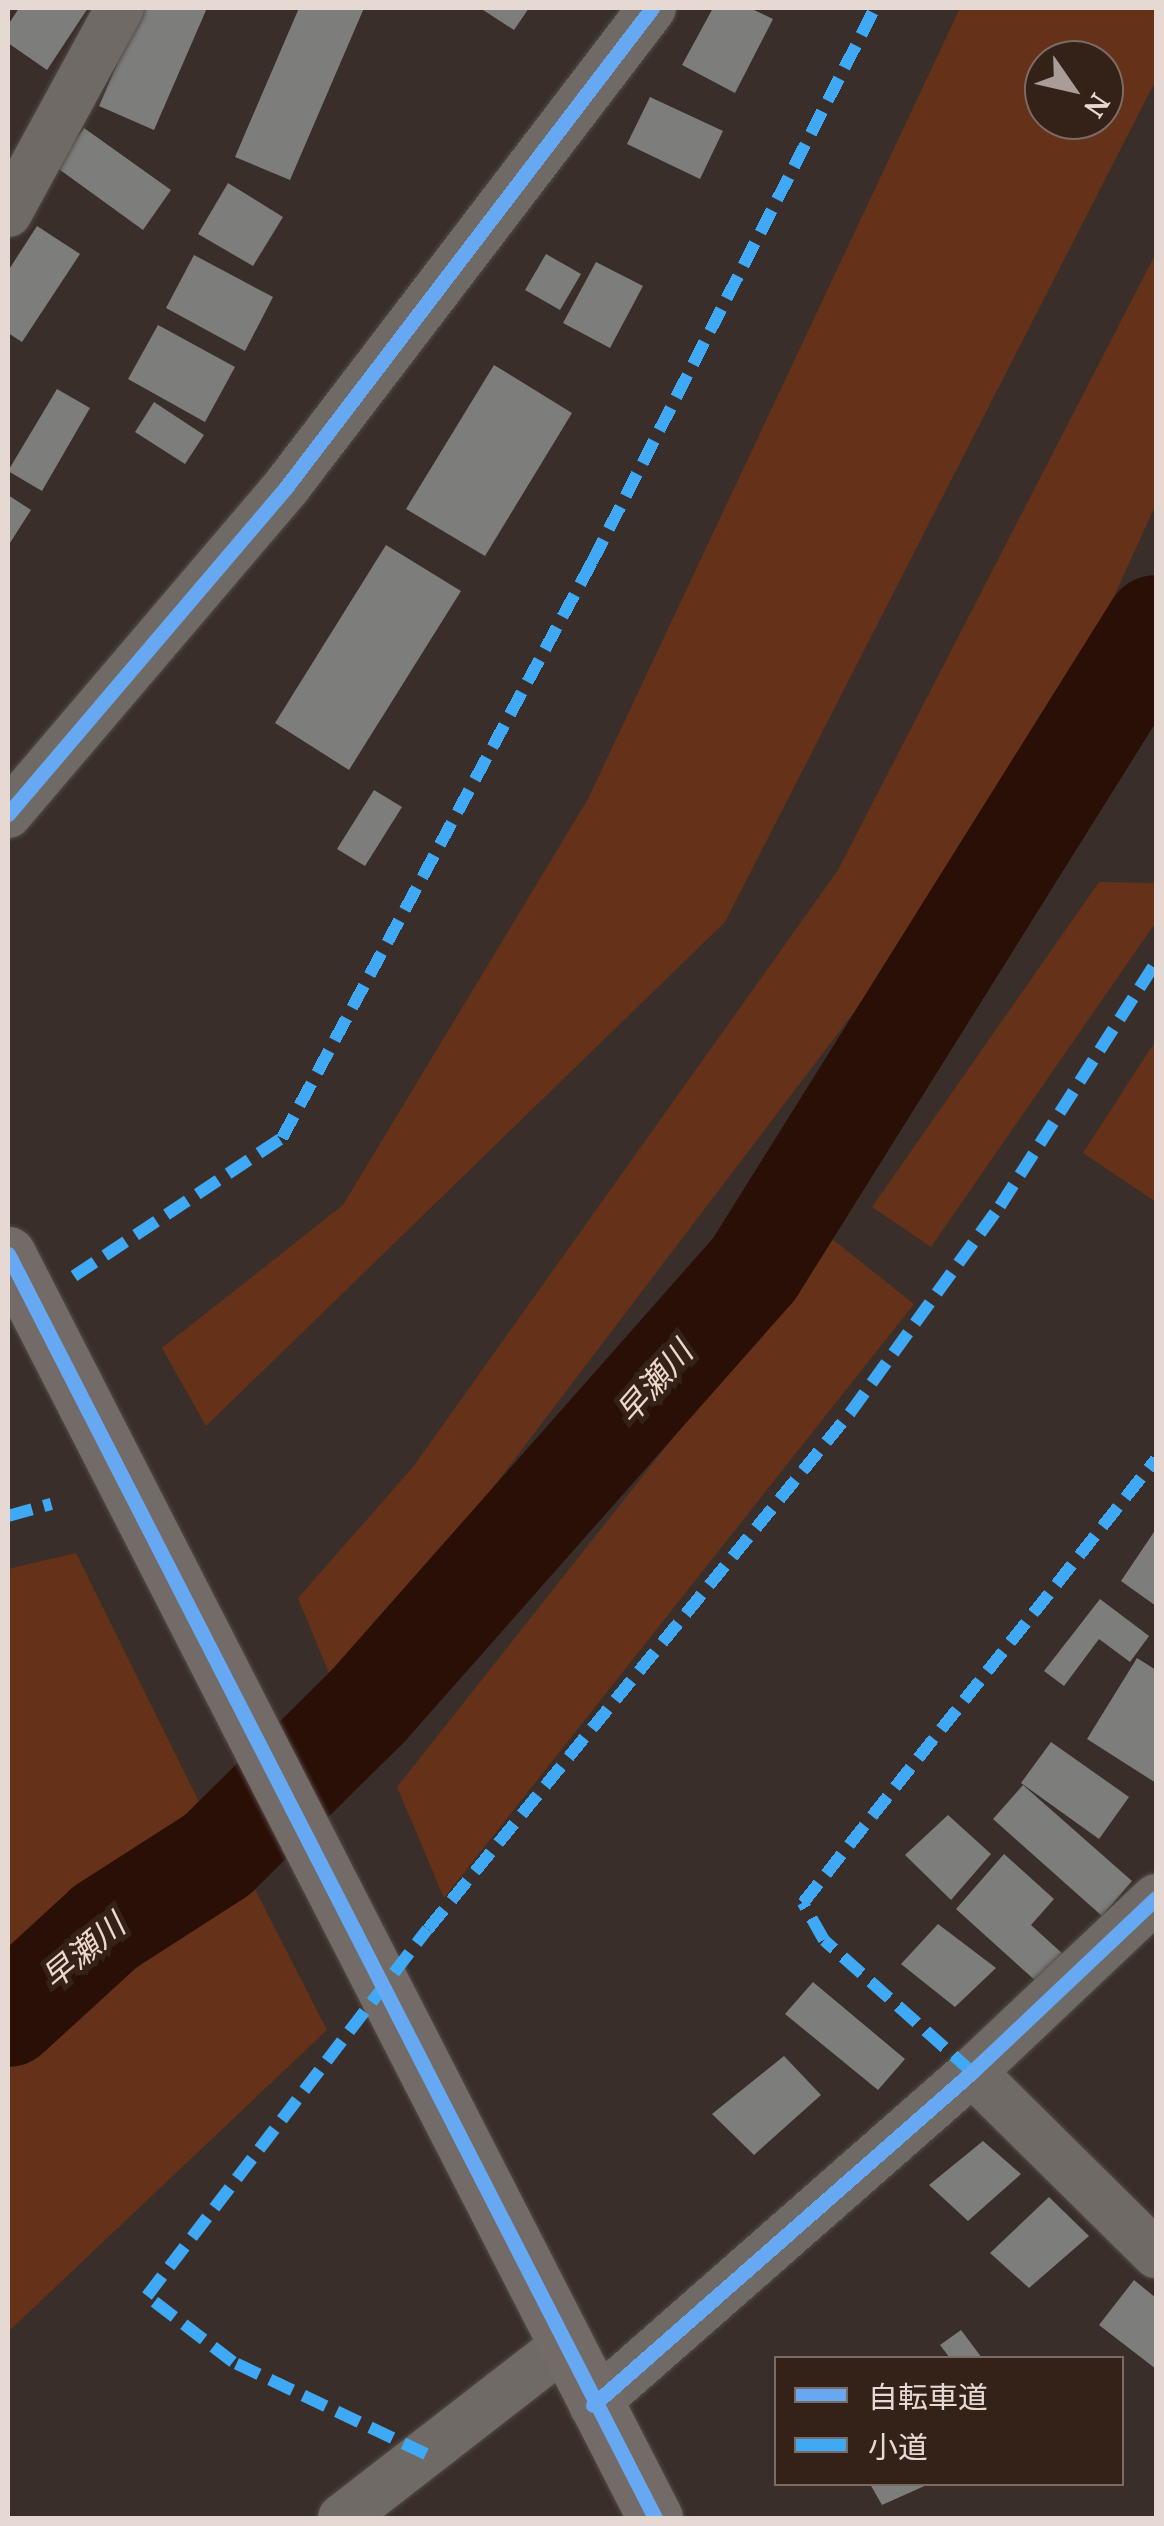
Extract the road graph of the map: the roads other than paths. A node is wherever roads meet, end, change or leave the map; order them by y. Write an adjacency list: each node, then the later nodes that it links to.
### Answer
1 (120, 8): 3 (street)
2 (652, 8): 4 (street)
3 (8, 213)
4 (8, 814)
5 (8, 1254): 9 (street)
6 (1156, 1898): 7 (street)
7 (972, 2072): 8 (street); 10 (street)
8 (1156, 2254)
9 (565, 2345): 10 (street); 11 (street)
10 (593, 2405): 14 (street)
11 (426, 2454): 12 (street); 13 (street)
12 (342, 2518)
13 (386, 2518)
14 (655, 2518)

